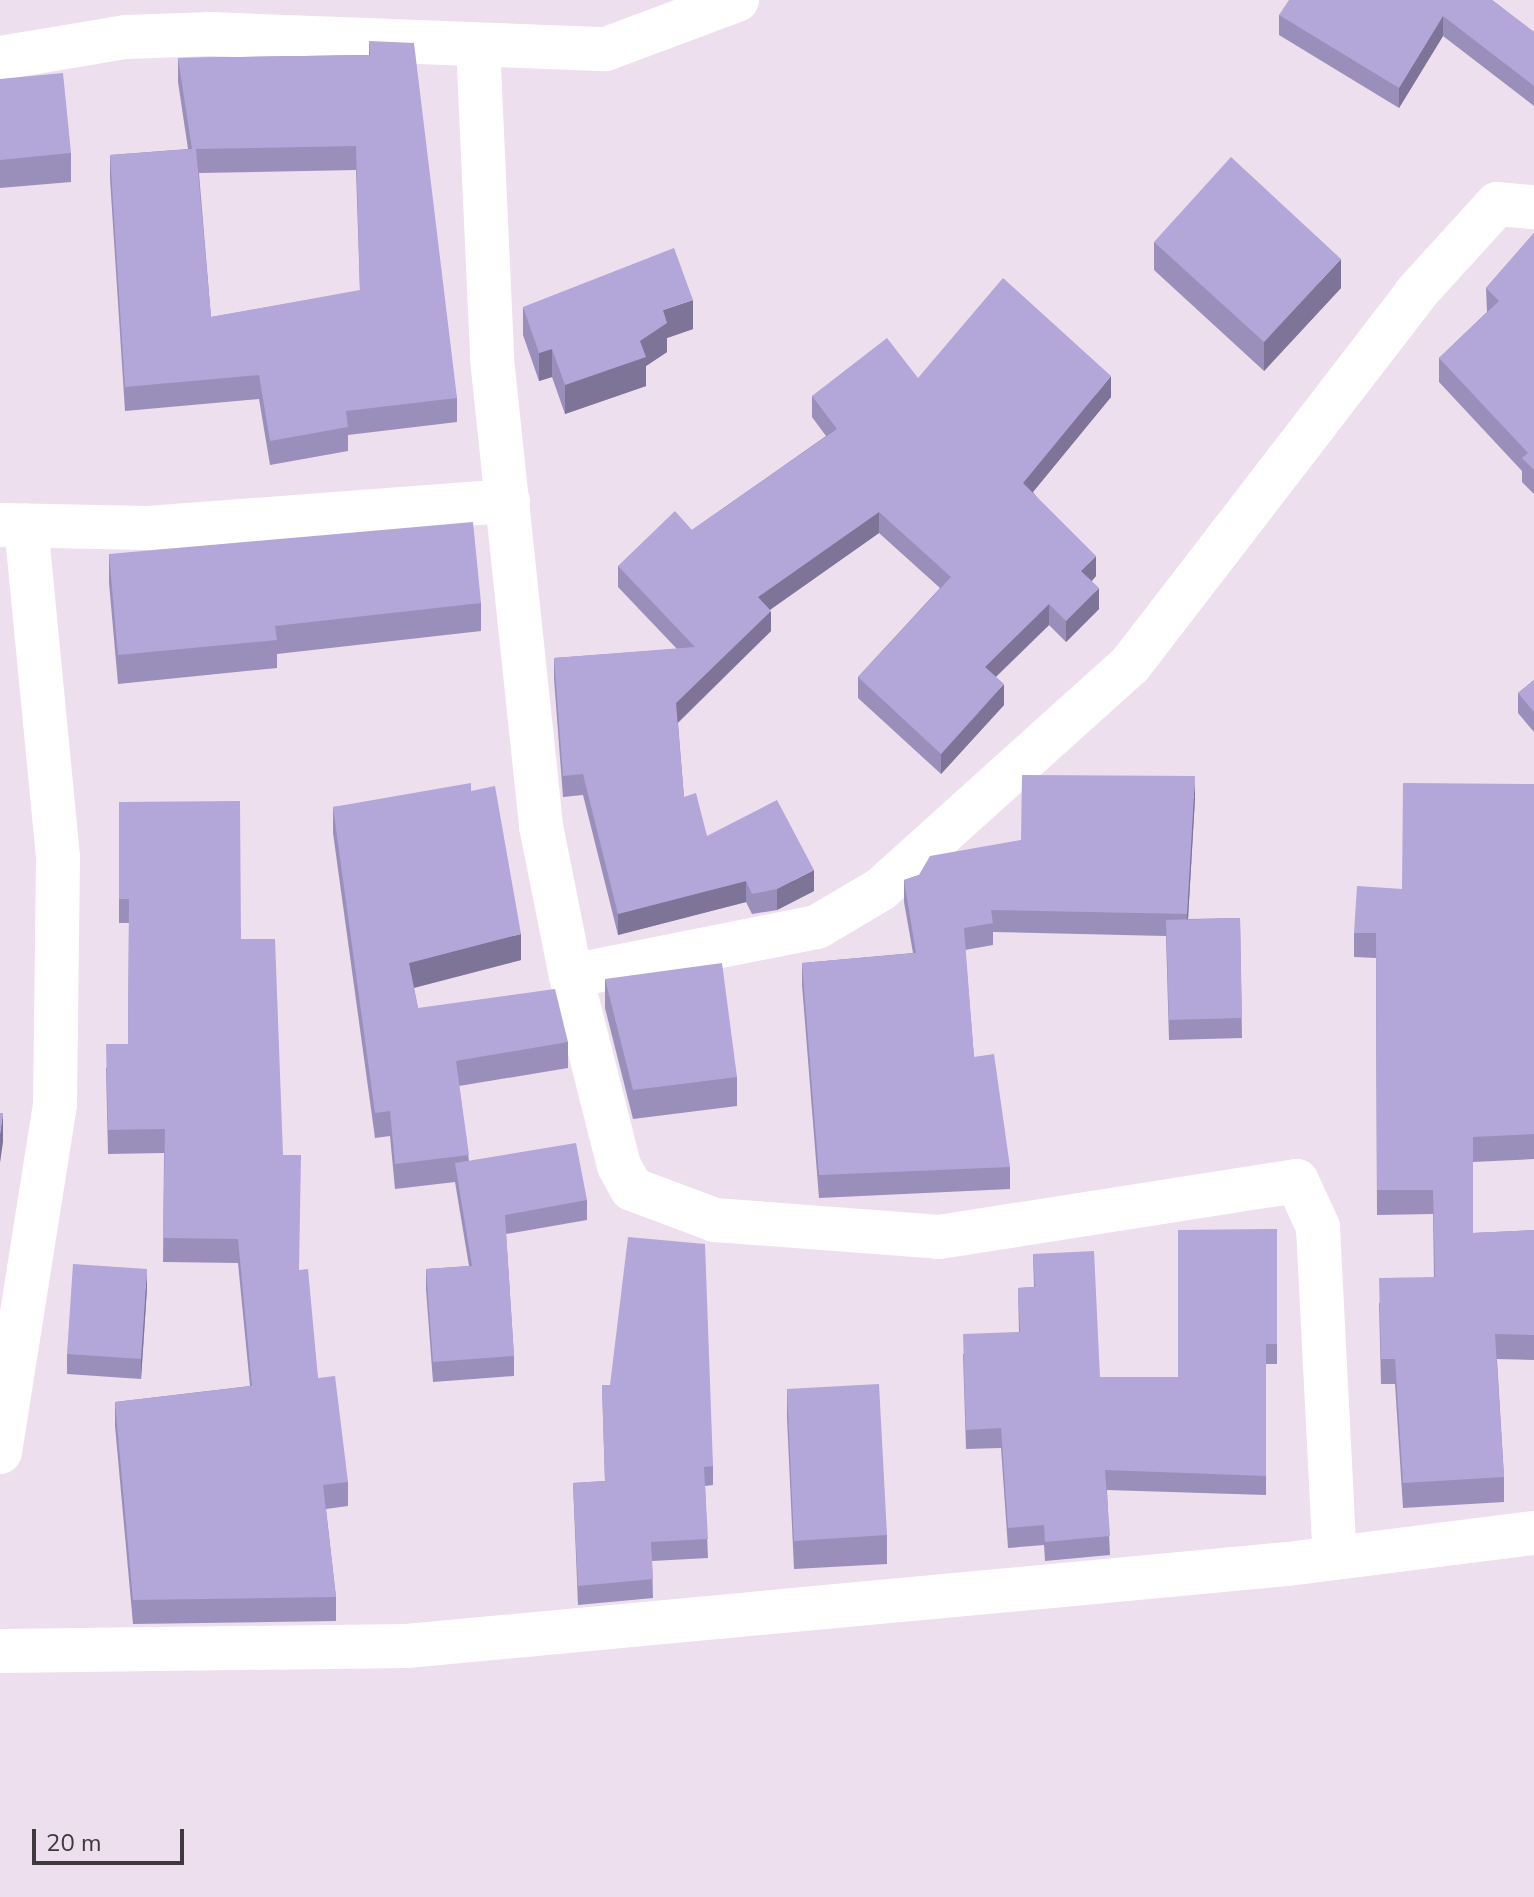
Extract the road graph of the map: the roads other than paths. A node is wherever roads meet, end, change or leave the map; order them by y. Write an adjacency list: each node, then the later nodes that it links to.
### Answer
1 (737, 0): 2 (street)
2 (478, 45): 3 (street); 5 (street)
3 (0, 58)
4 (1534, 207): 7 (street)
5 (508, 501): 6 (street); 7 (street)
6 (13, 526): 8 (street)
7 (571, 976): 10 (street)
8 (0, 1452)
9 (1534, 1533): 10 (street)
10 (1335, 1558): 11 (street)
11 (0, 1651)

